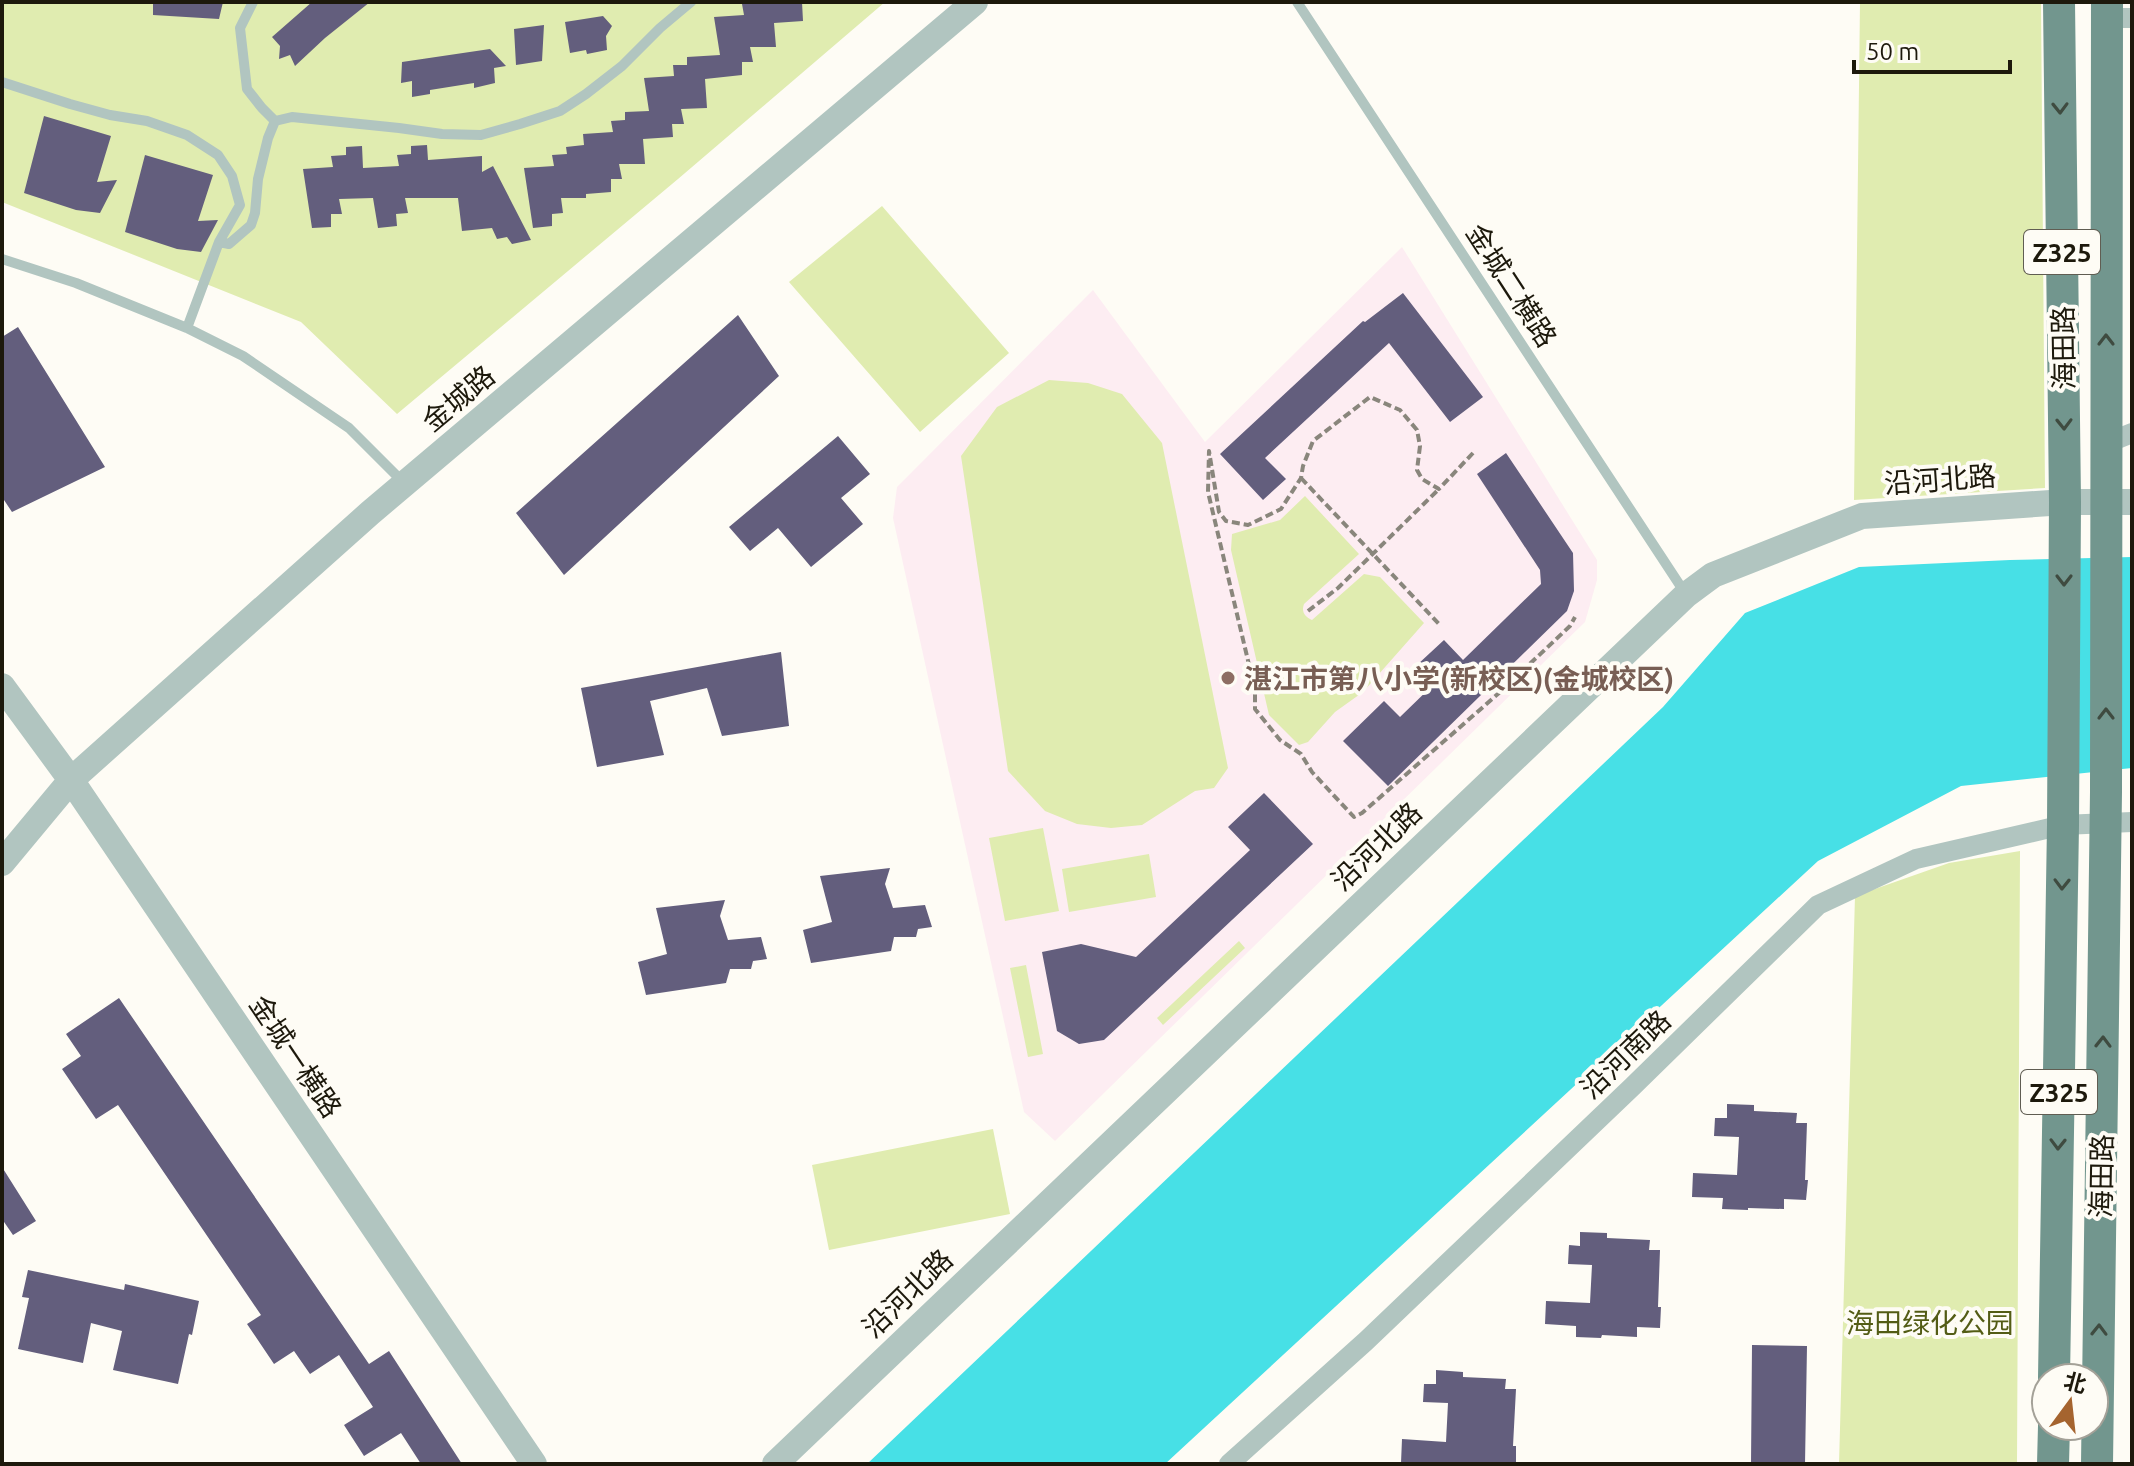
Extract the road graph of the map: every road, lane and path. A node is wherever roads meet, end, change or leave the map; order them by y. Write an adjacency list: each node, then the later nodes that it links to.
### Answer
1 (253, 2): 8 (lane)
2 (691, 2): 8 (lane)
3 (975, 2): 15 (street, 金城路)
4 (1297, 2): 19 (lane, 金城二横路)
5 (2059, 2): 17 (main road, 海田路 / Z325, one-way to 17)
6 (2115, 13): 12 (main road, 海田路 / Z325, one-way to 6)
7 (2, 82): 9 (lane)
8 (275, 121): 9 (lane)
9 (219, 242): 11 (lane)
10 (2, 259): 11 (lane)
11 (187, 328): 15 (lane)
12 (2119, 438): 18 (main road, 海田路 / Z325)
13 (1473, 453): 16 (path)
14 (1301, 478): 16 (path); 21 (path); 22 (path)
15 (405, 485): 24 (street, 金城路)
16 (1439, 489): 20 (path)
17 (2065, 502): 18 (street, 沿河北路); 19 (street, 沿河北路); 26 (main road, Z325, one-way to 26)
18 (2119, 502): 25 (main road, Z325, one-way to 18)
19 (1686, 595): 31 (street, 沿河北路)
20 (1308, 611)
21 (1575, 617)
22 (1440, 625)
23 (2, 686): 24 (street, 金城一横路)
24 (71, 780): 27 (street, 金城路); 30 (street, 金城一横路)
25 (2115, 812): 26 (street, 沿河南路); 34 (main road, 海田路 / Z325, one-way to 25)
26 (2063, 816): 28 (main road, 海田路 / Z325, one-way to 28); 32 (street, 沿河南路)
27 (2, 863)
28 (2054, 1362)
29 (2054, 1442): 33 (main road)
30 (534, 1464)
31 (775, 1464)
32 (1229, 1464)
33 (2053, 1464)
34 (2097, 1464)

